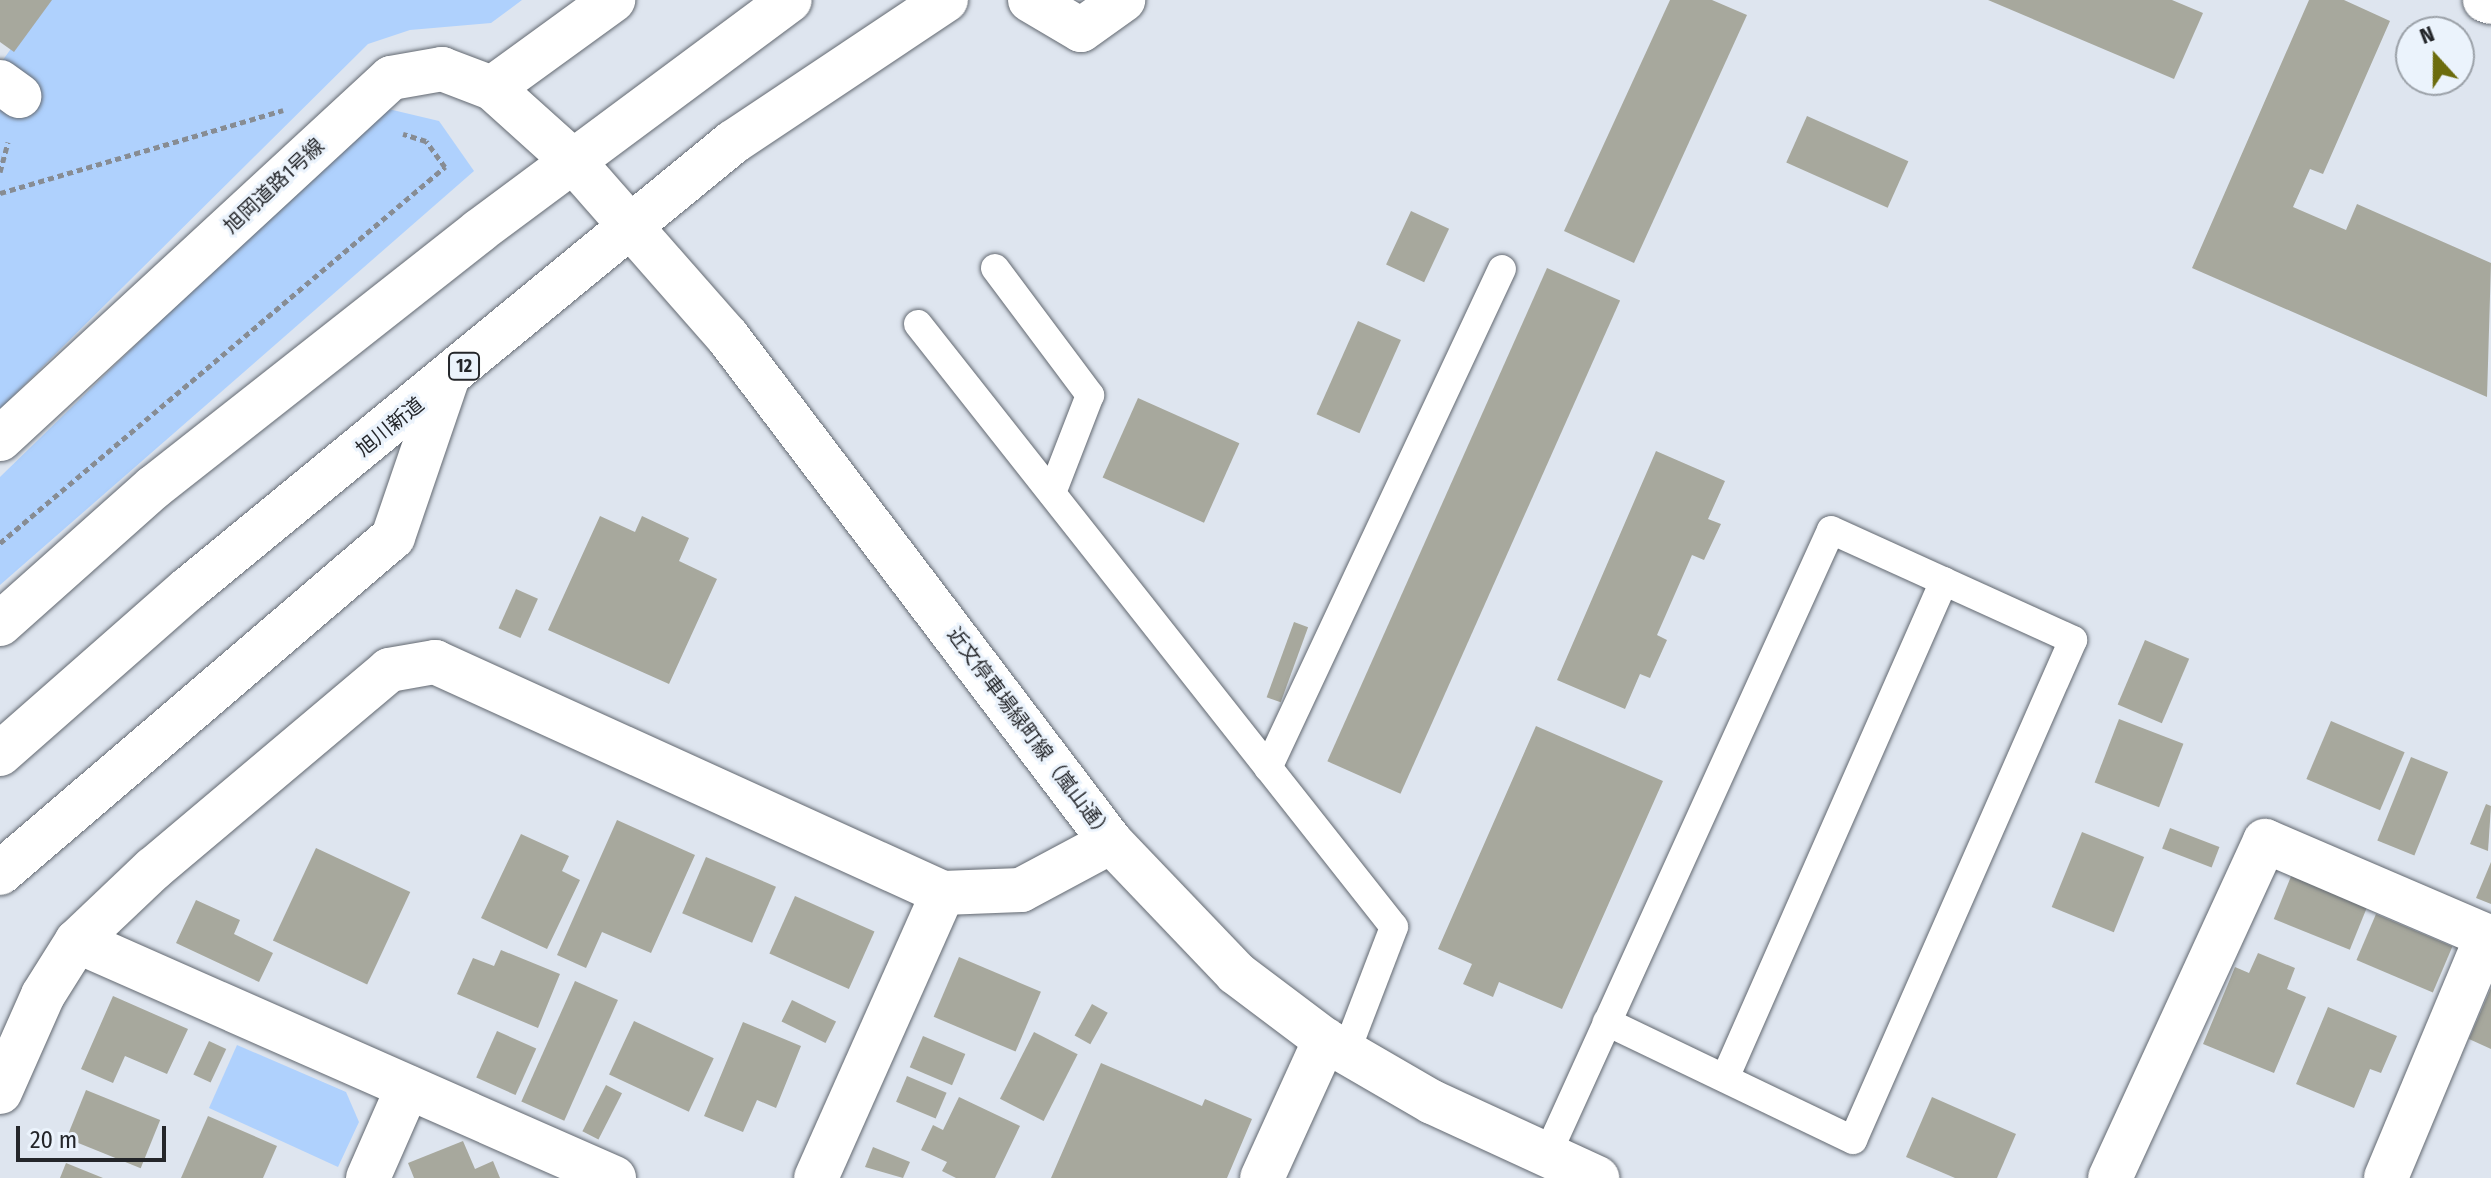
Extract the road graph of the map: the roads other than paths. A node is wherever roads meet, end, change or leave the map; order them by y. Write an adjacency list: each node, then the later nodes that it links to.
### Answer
1 (613, 0): 8 (main road)
2 (790, 0): 9 (main road)
3 (946, 0): 10 (main road, 旭川新道 / 12)
4 (1030, 0): 5 (main road)
5 (1123, 0)
6 (2485, 0): 7 (main road)
7 (2491, 2)
8 (492, 88): 9 (main road, 旭岡道路1号線); 15 (main road, 旭岡道路1号線)
9 (573, 161): 10 (main road, 近文停車場緑町線（嵐山通）); 18 (main road)
10 (630, 225): 14 (main road, 旭川新道 / 12); 21 (main road, 近文停車場緑町線（嵐山通）)
11 (995, 268): 16 (lane)
12 (1502, 269): 20 (lane)
13 (918, 324): 16 (lane)
14 (446, 382): 19 (main road, 旭川新道 / 12); 22 (main road)
15 (0, 439)
16 (1052, 493): 20 (lane)
17 (1944, 581): 25 (lane); 27 (lane); 27 (lane)
18 (0, 624)
19 (0, 754)
20 (1268, 768): 26 (lane)
21 (1111, 842): 23 (main road); 26 (main road, 近文停車場緑町線（嵐山通）)
22 (0, 873)
23 (943, 893): 24 (main road); 33 (main road)
24 (77, 941): 28 (main road); 29 (main road)
25 (1607, 1022): 27 (lane); 30 (lane)
26 (1335, 1046): 30 (main road, 近文停車場緑町線（嵐山通）); 34 (main road)
27 (1725, 1078)
28 (408, 1087): 31 (main road); 32 (main road)
29 (0, 1092)
30 (1547, 1155): 35 (main road, 近文停車場緑町線（嵐山通）)
31 (368, 1178)
32 (614, 1178)
33 (816, 1178)
34 (1262, 1178)
35 (1597, 1178)
36 (2110, 1178): 37 (main road)
37 (2386, 1178)

